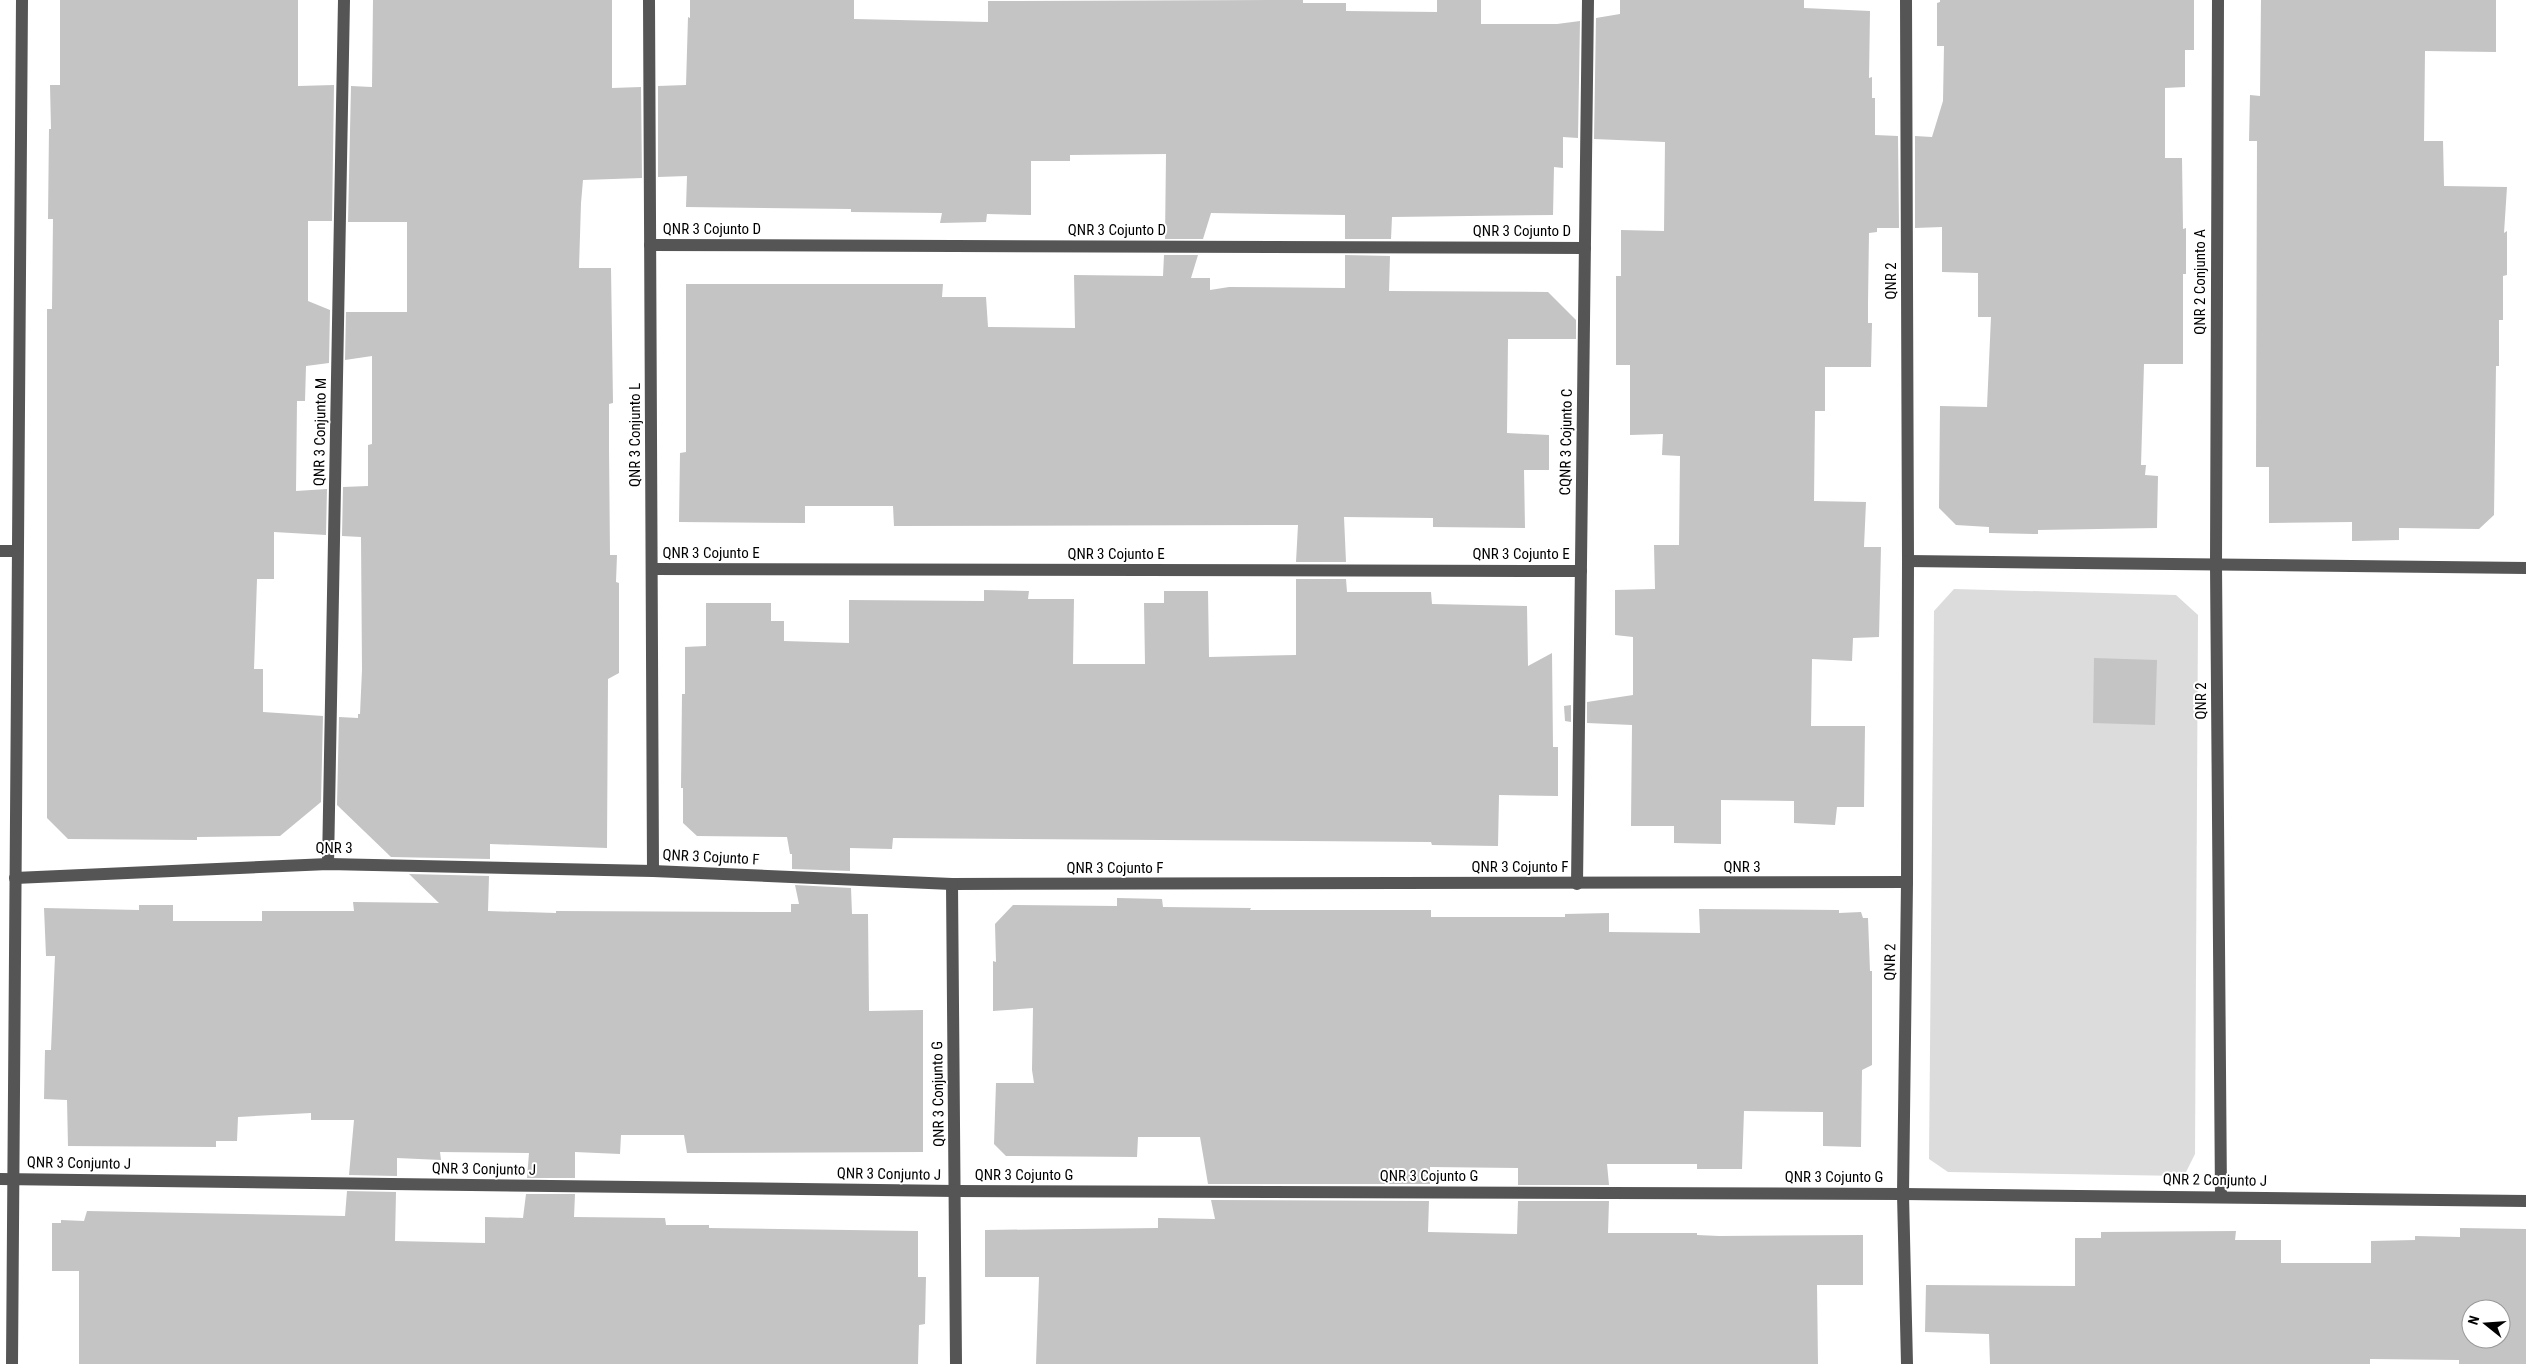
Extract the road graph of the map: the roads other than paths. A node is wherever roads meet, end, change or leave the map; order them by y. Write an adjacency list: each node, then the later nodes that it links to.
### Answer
1 (22, 0): 10 (street)
2 (344, 0): 16 (street, QNR 3 Conjunto M)
3 (649, 0): 7 (street, QNR 3 Conjunto L)
4 (1588, 0): 8 (street, CQNR 3 Cojunto C)
5 (1906, 0): 11 (street, QNR 2)
6 (2218, 0): 12 (street, QNR 2 Conjunto A)
7 (650, 245): 8 (street, QNR 3 Cojunto D); 14 (street, QNR 3 Conjunto L)
8 (1585, 248): 15 (street, CQNR 3 Cojunto C)
9 (0, 551): 10 (street)
10 (17, 551): 18 (street)
11 (1908, 561): 12 (street); 19 (street, QNR 2)
12 (2216, 565): 13 (street); 26 (street, QNR 2)
13 (2526, 568)
14 (652, 569): 15 (street, QNR 3 Cojunto E); 17 (street, QNR 3 Conjunto L)
15 (1581, 571): 21 (street, CQNR 3 Cojunto C)
16 (328, 864): 17 (street, QNR 3); 18 (street, QNR 3)
17 (653, 870): 20 (street, QNR 3 Cojunto F)
18 (15, 878): 23 (street)
19 (1907, 882): 21 (street, QNR 3); 25 (street, QNR 2)
20 (952, 884): 21 (street, QNR 3 Cojunto F); 24 (street, QNR 3 Conjunto G)
21 (1578, 884)
22 (0, 1178): 23 (street, QNR 3 Conjunto J)
23 (13, 1179): 24 (street, QNR 3 Conjunto J); 28 (street)
24 (955, 1191): 25 (street, QNR 3 Cojunto G); 29 (street, QNR 3 Conjunto G)
25 (1903, 1194): 26 (street, QNR 2 Conjunto J); 30 (street, QNR 2)
26 (2221, 1196): 27 (street, QNR 2 Conjunto J)
27 (2526, 1201)
28 (12, 1364)
29 (956, 1364)
30 (1907, 1364)

